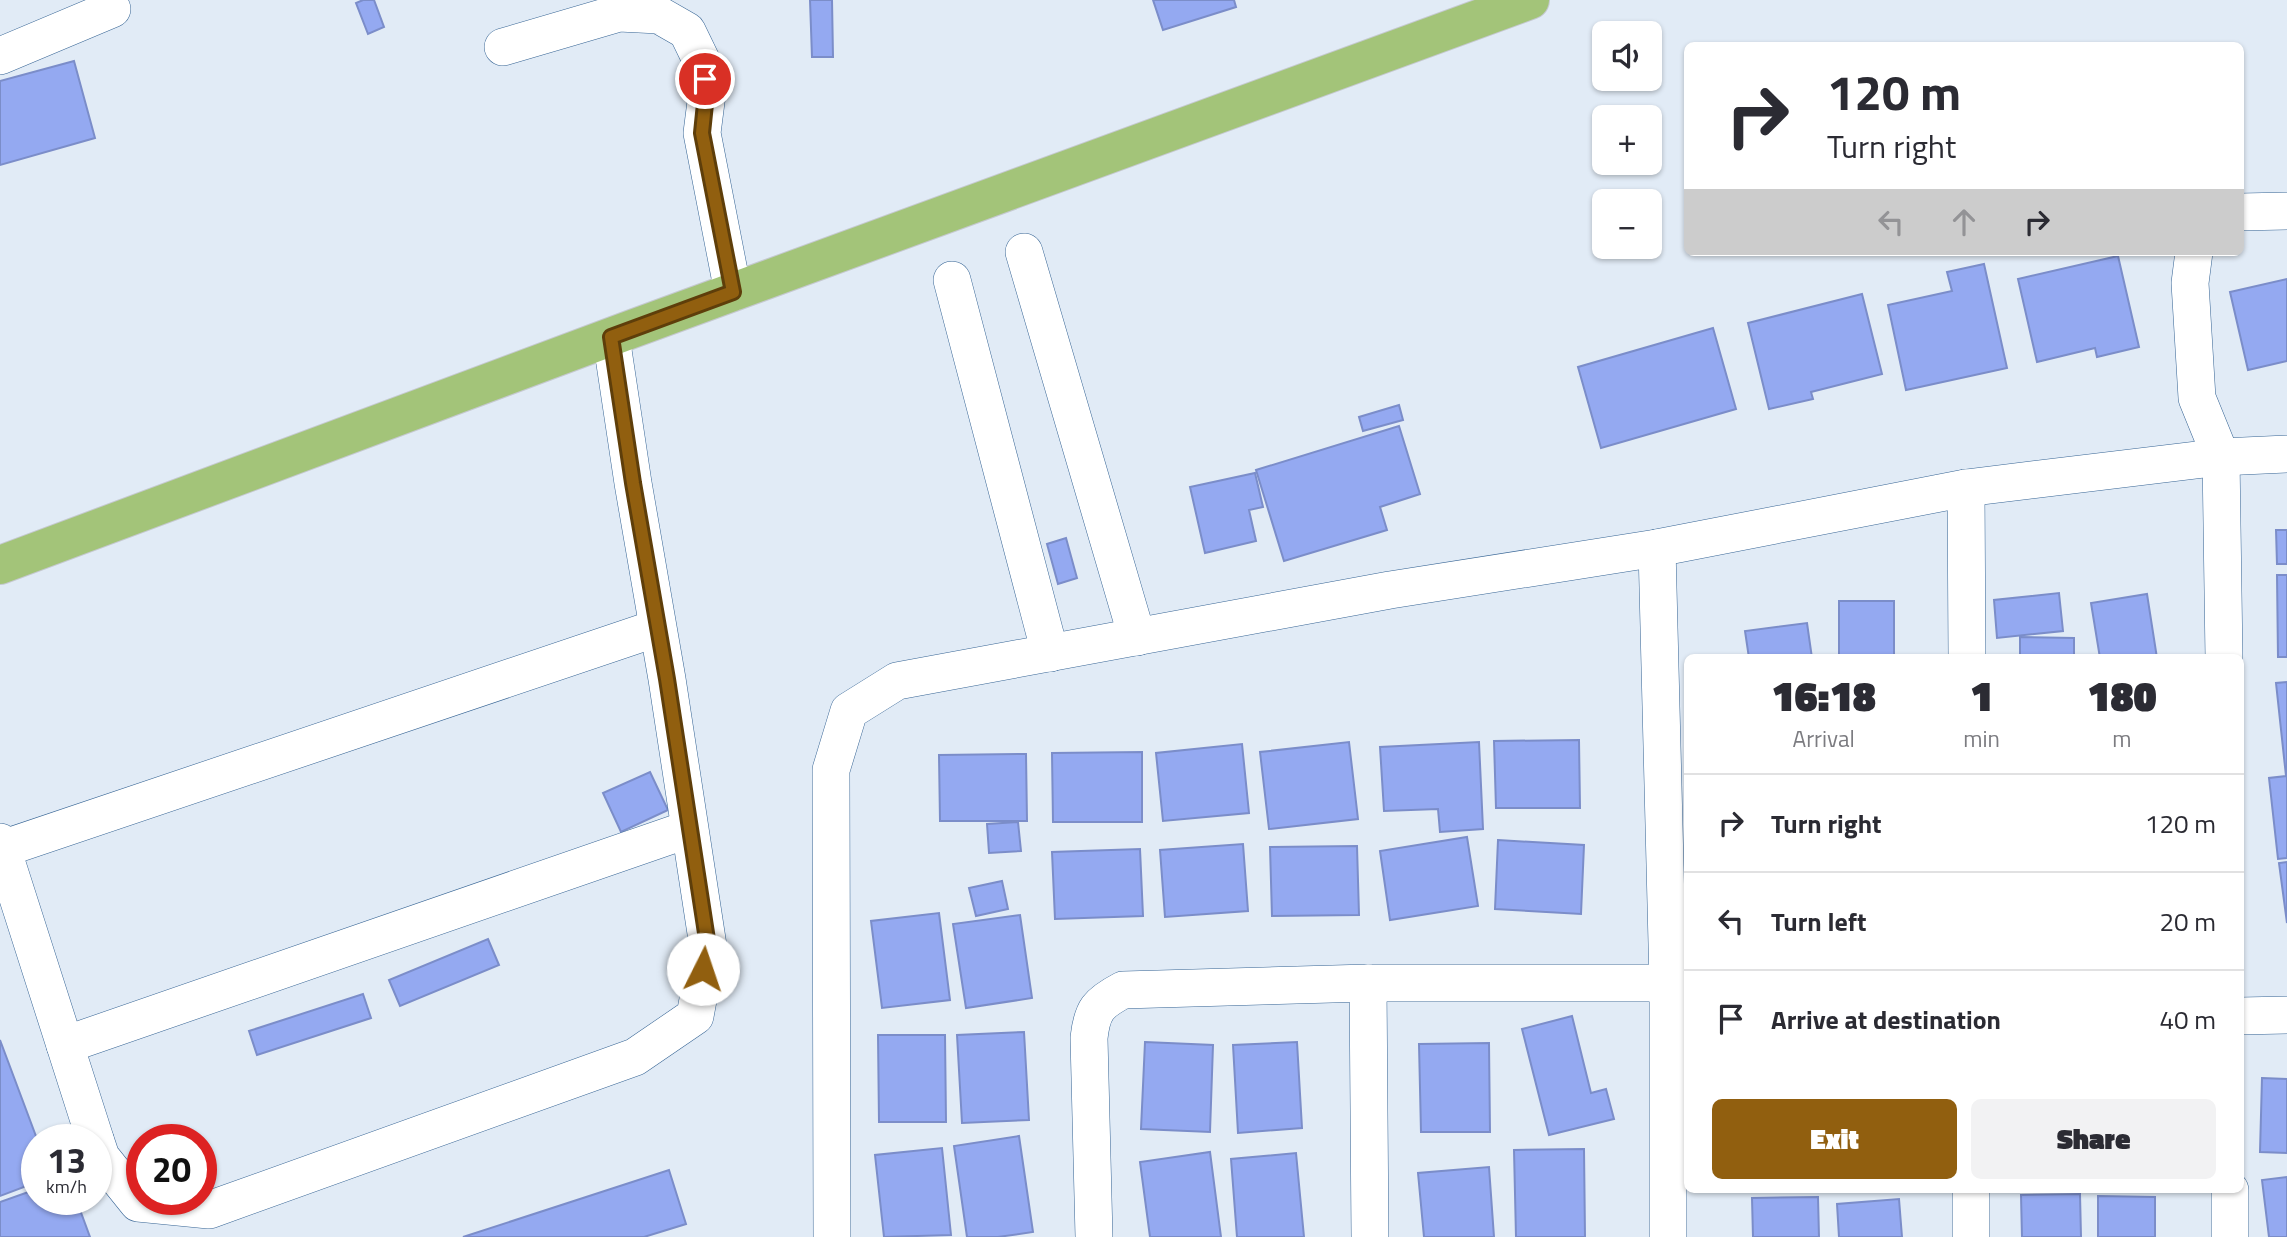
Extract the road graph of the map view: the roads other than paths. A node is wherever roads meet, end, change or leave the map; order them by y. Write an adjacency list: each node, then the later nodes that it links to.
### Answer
1 (1530, 0): 10 (main road)
2 (112, 9): 4 (street)
3 (503, 47): 10 (street)
4 (0, 56)
5 (2287, 211): 6 (street)
6 (2244, 212)
7 (1024, 252): 18 (street)
8 (2193, 256): 13 (street)
9 (952, 280): 19 (street)
10 (733, 292): 11 (main road)
11 (611, 337): 16 (main road); 17 (street)
12 (2287, 454): 13 (street)
13 (2221, 457): 14 (street); 21 (street)
14 (1966, 488): 15 (street); 20 (street)
15 (1657, 548): 18 (street); 25 (street)
16 (0, 565)
17 (657, 628): 22 (street); 23 (street)
18 (1137, 637): 19 (street)
19 (1050, 653): 33 (street)
20 (1967, 654)
21 (2224, 654)
22 (689, 829): 28 (street); 30 (street)
23 (1, 845): 28 (street)
24 (1368, 983): 25 (street); 34 (street); 35 (street)
25 (1668, 983): 36 (street)
26 (2287, 1015): 27 (street)
27 (2244, 1016)
28 (65, 1045): 29 (street)
29 (91, 1124)
30 (112, 1171)
31 (1971, 1193): 37 (street)
32 (2230, 1193): 38 (street)
33 (832, 1237)
34 (1094, 1237)
35 (1370, 1237)
36 (1668, 1237)
37 (1971, 1237)
38 (2230, 1237)

